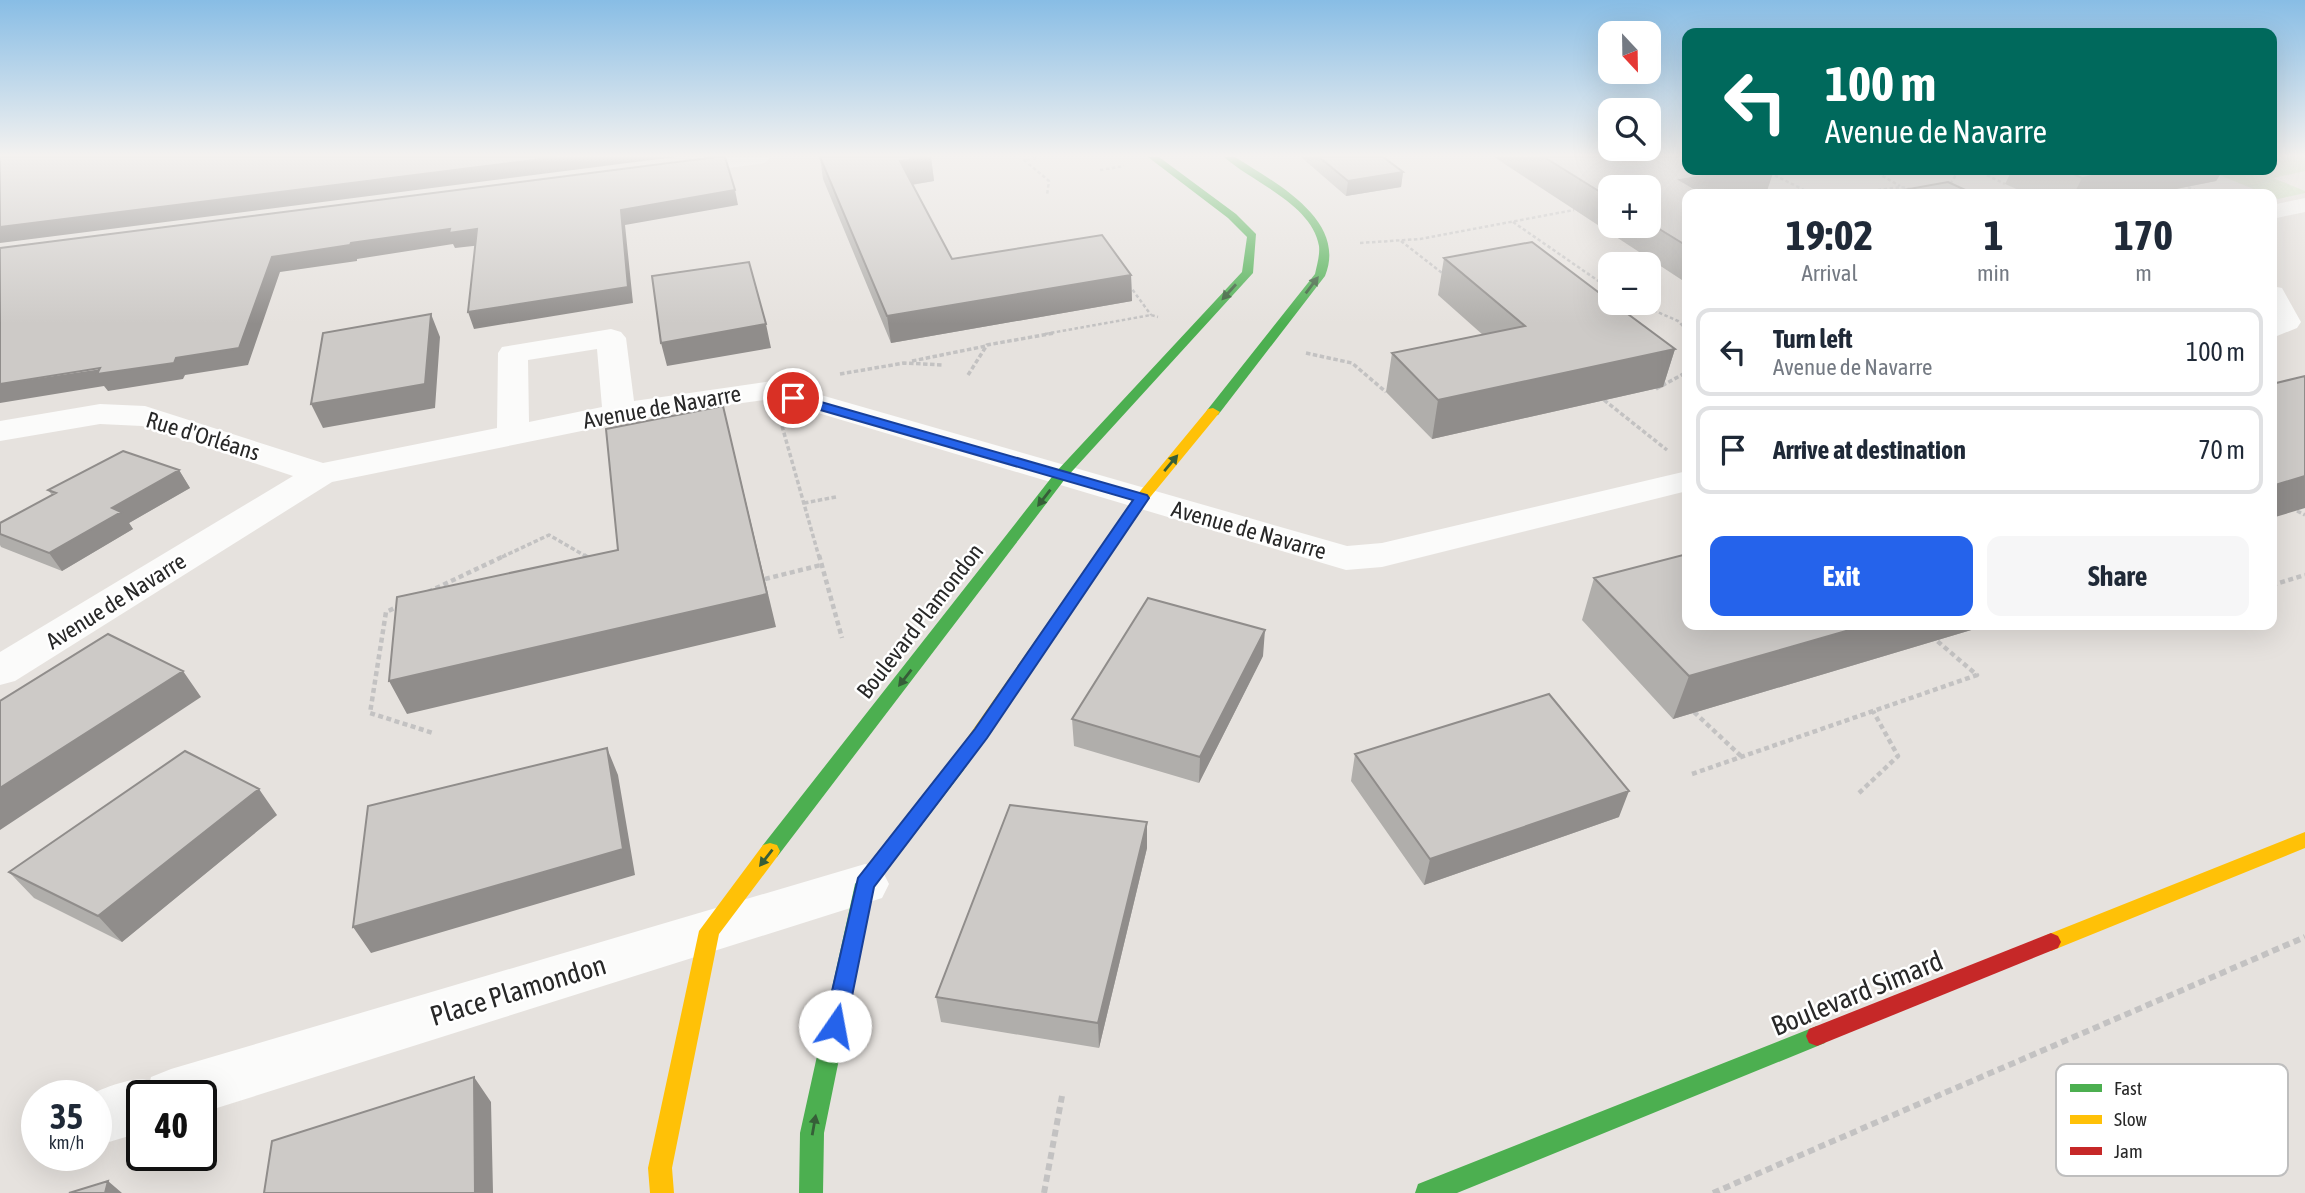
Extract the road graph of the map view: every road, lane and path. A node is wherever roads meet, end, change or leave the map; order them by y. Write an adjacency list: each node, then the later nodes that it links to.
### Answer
1 (1227, 213): 14 (street, Boulevard Plamondon, one-way to 14)
2 (1304, 213): 6 (street)
3 (1560, 213): 4 (path)
4 (1512, 222): 5 (path); 7 (path)
5 (1400, 241): 6 (path); 8 (path)
6 (1324, 246): 16 (street, one-way to 6)
7 (1598, 281)
8 (1453, 282)
9 (1123, 289): 12 (path)
10 (2277, 303): 15 (street)
11 (1661, 314): 13 (path)
12 (1151, 316): 14 (path); 17 (path)
13 (1682, 325)
14 (1197, 326): 31 (street, Boulevard Plamondon)
15 (2277, 327)
16 (1268, 344): 24 (path); 33 (street, one-way to 16)
17 (986, 345): 18 (path); 20 (path)
18 (904, 363): 19 (path); 22 (path)
19 (943, 365)
20 (968, 375)
21 (1682, 375): 23 (path)
22 (772, 390): 26 (street, Avenue de Navarre); 31 (street, Avenue de Navarre); 34 (path)
23 (1651, 390)
24 (1386, 392)
25 (1616, 398): 29 (path)
26 (619, 413): 28 (street, Avenue de Navarre); 28 (street)
27 (0, 431): 30 (street, Rue d'Orléans)
28 (513, 434): 30 (street, Avenue de Navarre)
29 (1682, 469): 33 (street, Avenue de Navarre)
30 (321, 474): 46 (street, Avenue de Navarre)
31 (1060, 476): 33 (street, Avenue de Navarre); 55 (street, Boulevard Plamondon, one-way to 55)
32 (836, 497): 34 (path)
33 (1142, 498): 54 (street)
34 (804, 503): 38 (path)
35 (2297, 510): 36 (path)
36 (2305, 515)
37 (595, 562): 42 (path)
38 (821, 565): 40 (path); 44 (path)
39 (2305, 575): 41 (path)
40 (765, 579)
41 (2277, 583)
42 (424, 594)
43 (411, 600): 49 (path)
44 (842, 638)
45 (1936, 640): 47 (path)
46 (0, 671)
47 (1873, 711): 50 (path); 52 (path)
48 (1694, 712): 50 (path)
49 (433, 733)
50 (1742, 757): 51 (path)
51 (1692, 774)
52 (1859, 793)
53 (2305, 840): 62 (street, Boulevard Simard)
54 (865, 884): 55 (street, Place Plamondon); 60 (street, one-way to 54)
55 (709, 931): 57 (street, Place Plamondon); 59 (street, Boulevard Plamondon)
56 (2305, 937): 63 (path)
57 (217, 1082)
58 (1062, 1096): 61 (path)
59 (662, 1193)
60 (811, 1193)
61 (1044, 1193)
62 (1427, 1193)
63 (1713, 1193)

